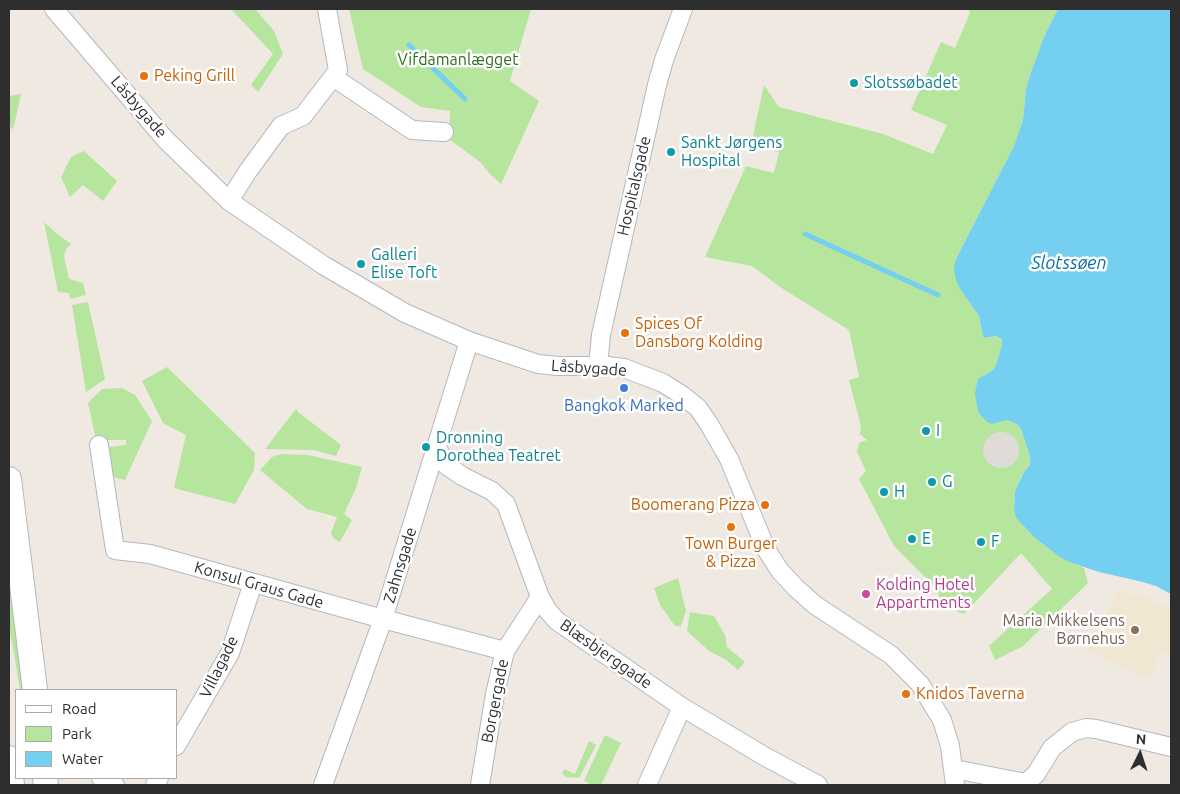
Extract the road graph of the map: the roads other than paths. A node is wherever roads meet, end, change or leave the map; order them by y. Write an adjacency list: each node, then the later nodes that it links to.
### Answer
1 (54, 9): 6 (street, Låsbygade)
2 (328, 9): 4 (street)
3 (683, 9): 8 (street, Hospitalsgade)
4 (333, 77): 5 (street); 6 (street)
5 (444, 132)
6 (229, 201): 7 (street, Låsbygade)
7 (468, 341): 8 (street, Låsbygade); 10 (street, Zahnsgade)
8 (598, 366): 22 (street, Låsbygade)
9 (99, 445): 12 (street, Konsul Graus Gade)
10 (437, 447): 13 (street, Blæsbjerggade); 14 (street, Zahnsgade)
11 (9, 480): 16 (main road)
12 (253, 583): 14 (street, Konsul Graus Gade); 18 (street, Villagade)
13 (540, 597): 15 (street, Borgergade); 17 (street, Blæsbjerggade)
14 (383, 619): 15 (street, Konsul Graus Gade); 27 (street, Zahnsgade)
15 (505, 651): 28 (street, Borgergade)
16 (35, 689)
17 (682, 707): 29 (street); 30 (street, Blæsbjerggade)
18 (178, 743)
19 (1171, 747): 24 (street)
20 (9, 758): 21 (main road)
21 (9, 763): 25 (main road)
22 (954, 777): 24 (street)
23 (103, 779): 26 (street)
24 (1002, 782)
25 (12, 785)
26 (115, 785)
27 (323, 785)
28 (480, 785)
29 (646, 785)
30 (818, 785)

